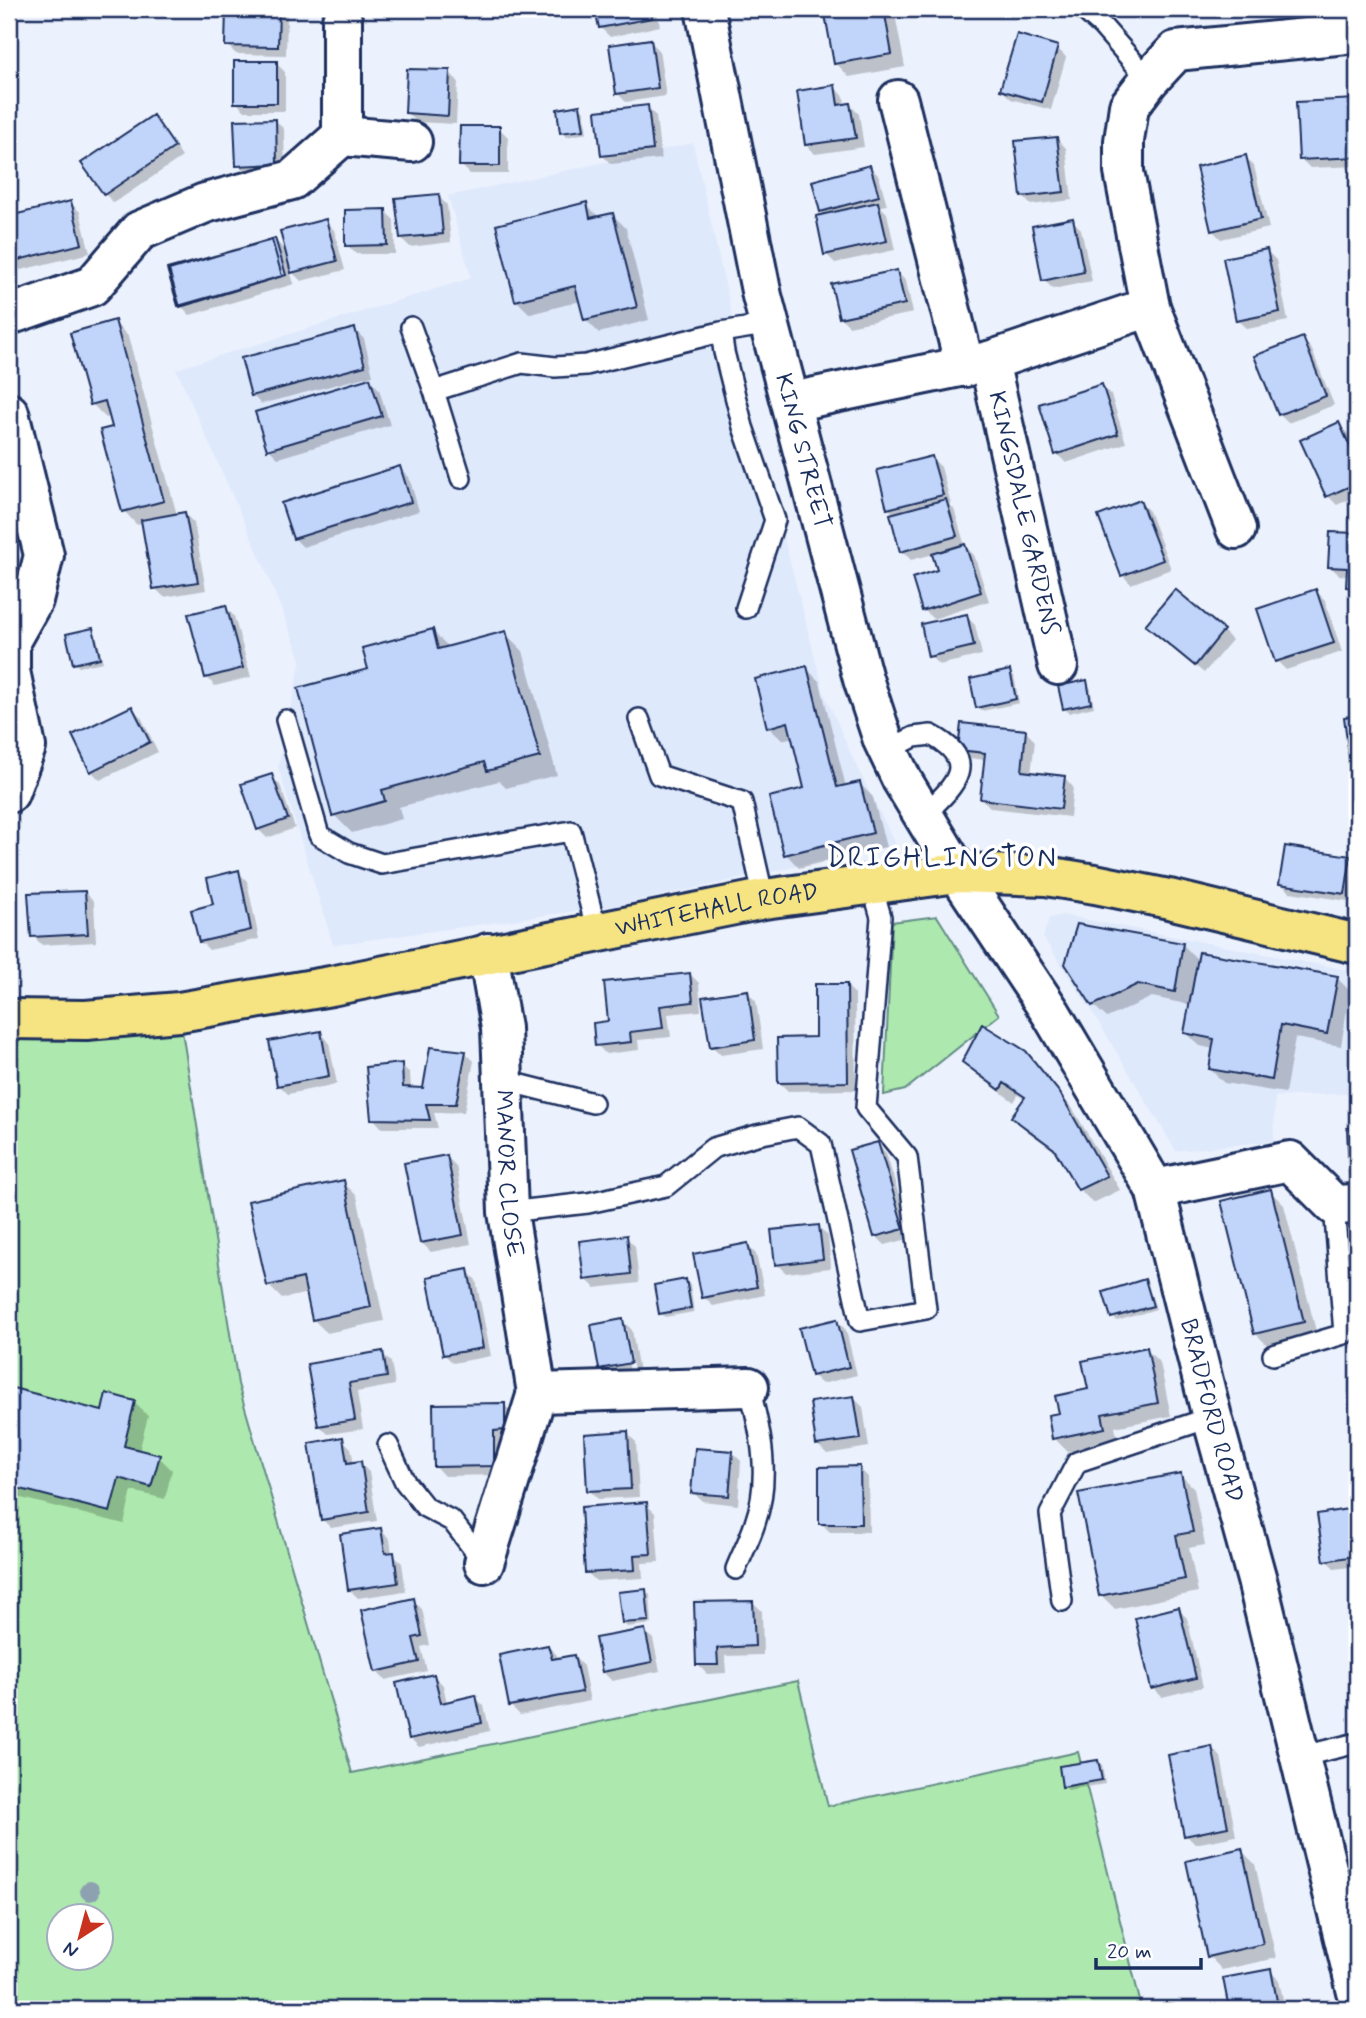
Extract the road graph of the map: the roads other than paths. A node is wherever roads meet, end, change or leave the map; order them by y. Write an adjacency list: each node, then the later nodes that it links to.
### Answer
1 (705, 9): 11 (street, KING STREET)
2 (1083, 9): 5 (lane)
3 (342, 20): 7 (street)
4 (1345, 25): 5 (street)
5 (1149, 80): 9 (street)
6 (898, 100): 14 (street, KINGSDALE GARDENS)
7 (342, 136): 8 (street); 10 (street)
8 (412, 142)
9 (1150, 307): 14 (street, KINGSDALE GARDENS); 19 (street)
10 (9, 315)
11 (771, 324): 13 (lane); 16 (street, KING STREET)
12 (411, 327): 15 (lane)
13 (721, 332): 15 (lane); 20 (lane)
14 (977, 364): 16 (street, KINGSDALE GARDENS); 21 (street, KINGSDALE GARDENS)
15 (435, 391): 18 (lane)
16 (791, 402): 24 (street, KING STREET)
17 (9, 413): 25 (street)
18 (461, 478)
19 (1236, 528)
20 (746, 608)
21 (1058, 665)
22 (639, 719): 29 (lane)
23 (286, 720): 30 (lane)
24 (888, 750): 26 (street, KING STREET); 26 (lane)
25 (9, 793)
26 (923, 816): 27 (street, KING STREET)
27 (958, 873): 28 (main road, WHITEHALL ROAD); 31 (main road, WHITEHALL ROAD); 36 (street, BRADFORD ROAD)
28 (872, 886): 29 (main road, WHITEHALL ROAD); 38 (lane)
29 (764, 899): 30 (main road, WHITEHALL ROAD)
30 (597, 932): 32 (main road, WHITEHALL ROAD)
31 (1357, 944)
32 (488, 953): 33 (main road, WHITEHALL ROAD); 34 (street, MANOR CLOSE)
33 (9, 1019)
34 (502, 1080): 35 (lane); 38 (street, MANOR CLOSE)
35 (593, 1103)
36 (1155, 1189): 37 (street); 42 (street, BRADFORD ROAD)
37 (1346, 1205): 39 (lane)
38 (508, 1212): 41 (street, MANOR CLOSE)
39 (1273, 1355)
40 (748, 1387): 41 (street); 45 (lane)
41 (537, 1393): 44 (street, MANOR CLOSE)
42 (1212, 1417): 46 (lane); 48 (street, BRADFORD ROAD)
43 (388, 1445): 44 (lane)
44 (484, 1563)
45 (736, 1569)
46 (1062, 1601)
47 (1357, 1743): 48 (lane)
48 (1299, 1757): 49 (street, BRADFORD ROAD)
49 (1357, 1992)

